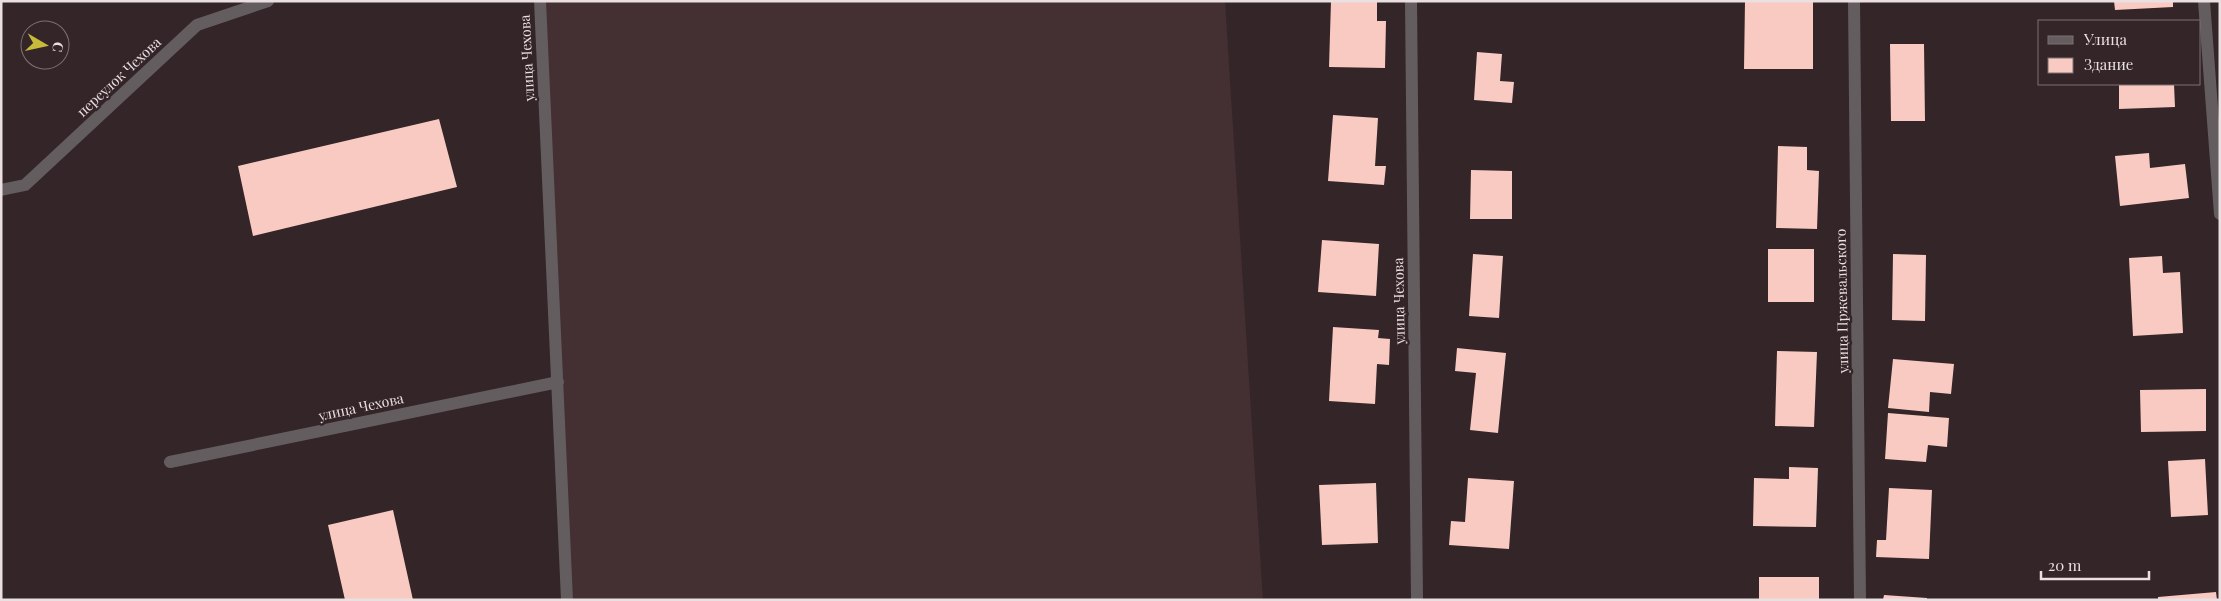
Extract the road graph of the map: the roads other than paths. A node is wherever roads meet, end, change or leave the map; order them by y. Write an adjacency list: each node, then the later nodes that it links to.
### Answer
1 (268, 1): 6 (street, переулок Чехова)
2 (540, 1): 8 (street, улица Чехова)
3 (1411, 1): 11 (street, улица Чехова)
4 (1854, 1): 12 (street, улица Пржевальского)
5 (2204, 1): 7 (street)
6 (1, 190)
7 (2220, 214)
8 (558, 382): 9 (street, улица Чехова); 10 (street, улица Чехова)
9 (170, 462)
10 (567, 600)
11 (1417, 600)
12 (1860, 600)

